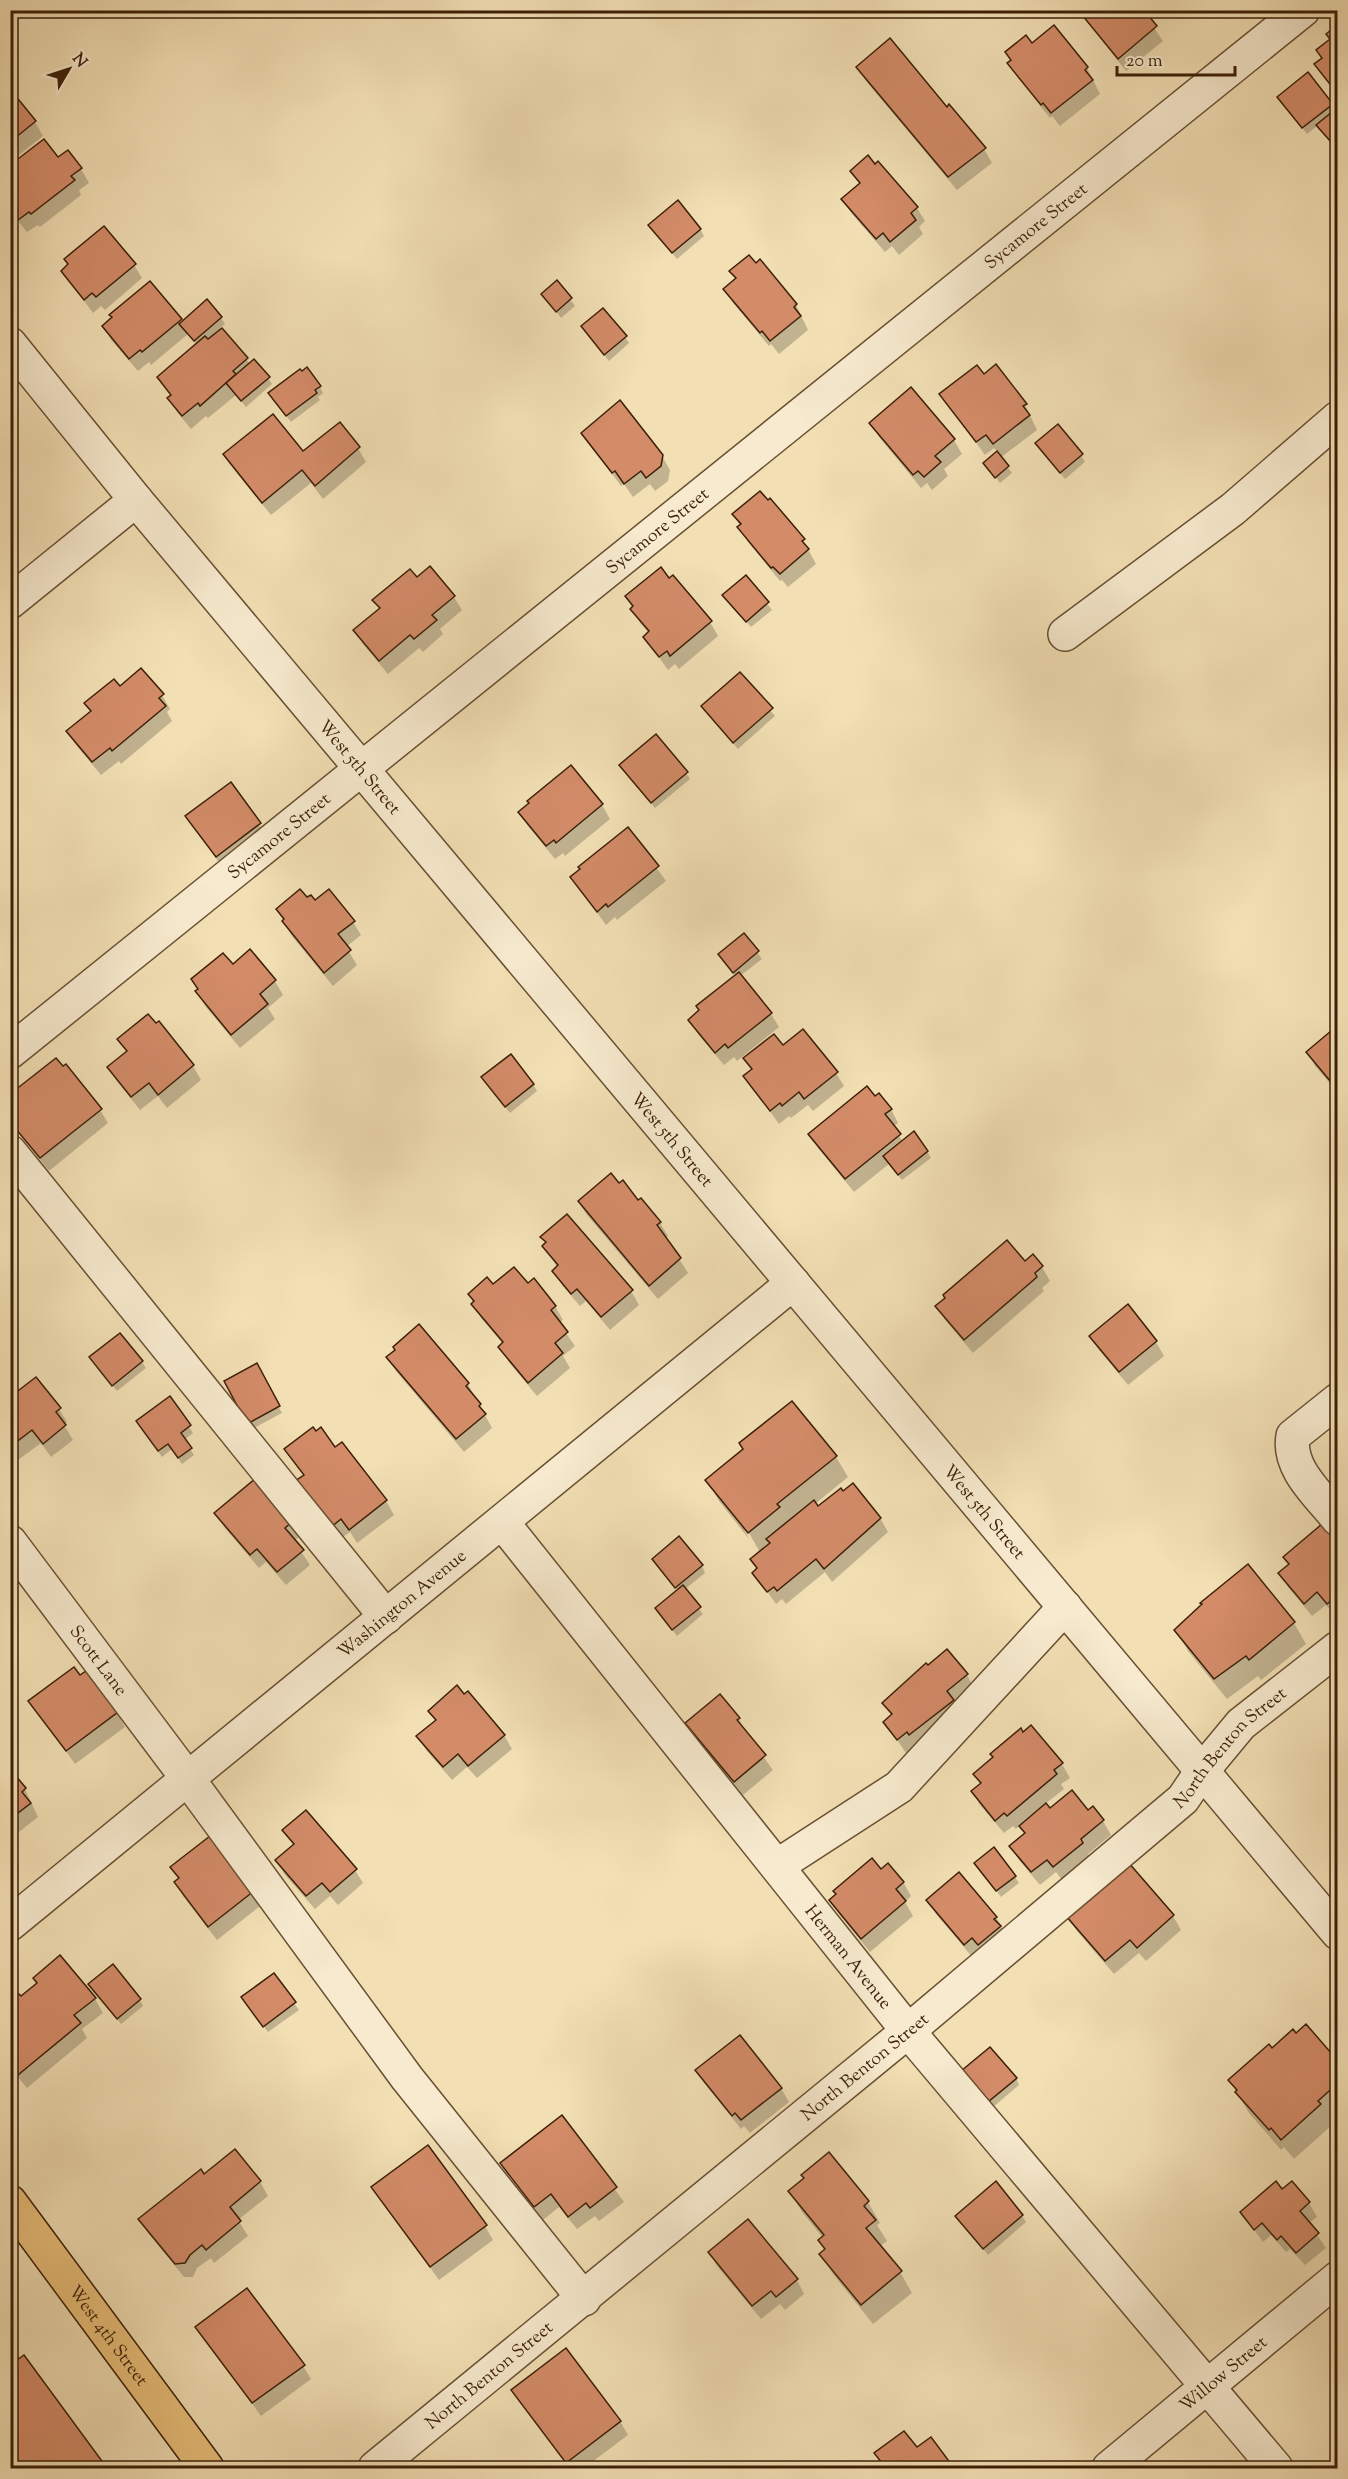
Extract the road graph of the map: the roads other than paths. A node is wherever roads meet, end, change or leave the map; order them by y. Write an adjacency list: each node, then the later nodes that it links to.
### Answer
1 (1303, 10): 7 (street, Sycamore Street)
2 (10, 344): 4 (street, West 5th Street)
3 (1338, 418): 6 (street)
4 (136, 500): 5 (street); 7 (street, West 5th Street)
5 (10, 602)
6 (1065, 634)
7 (363, 769): 8 (street, Sycamore Street); 10 (street, West 5th Street)
8 (10, 1052)
9 (10, 1152): 16 (street)
10 (793, 1283): 13 (street, Washington Avenue); 15 (street, West 5th Street)
11 (1338, 1400): 12 (street)
12 (1338, 1519)
13 (502, 1522): 16 (street, Washington Avenue); 20 (street, Herman Avenue)
14 (10, 1542): 19 (street, Scott Lane)
15 (1065, 1607): 18 (street, West 5th Street); 20 (street)
16 (386, 1617): 19 (street, Washington Avenue)
17 (1338, 1648): 18 (street, North Benton Street)
18 (1202, 1772): 22 (street, West 5th Street); 23 (street, North Benton Street)
19 (188, 1779): 21 (street, Washington Avenue); 26 (street, Scott Lane)
20 (777, 1866): 23 (street, Herman Avenue)
21 (10, 1924)
22 (1338, 1933)
23 (908, 2031): 26 (street, North Benton Street); 27 (street, Herman Avenue)
24 (12, 2206): 28 (main road, West 4th Street)
25 (1338, 2278): 27 (street, Willow Street)
26 (584, 2299): 29 (street, North Benton Street)
27 (1208, 2387): 30 (street, Willow Street); 31 (street, Herman Avenue)
28 (207, 2469)
29 (375, 2469)
30 (1109, 2469)
31 (1276, 2469)

